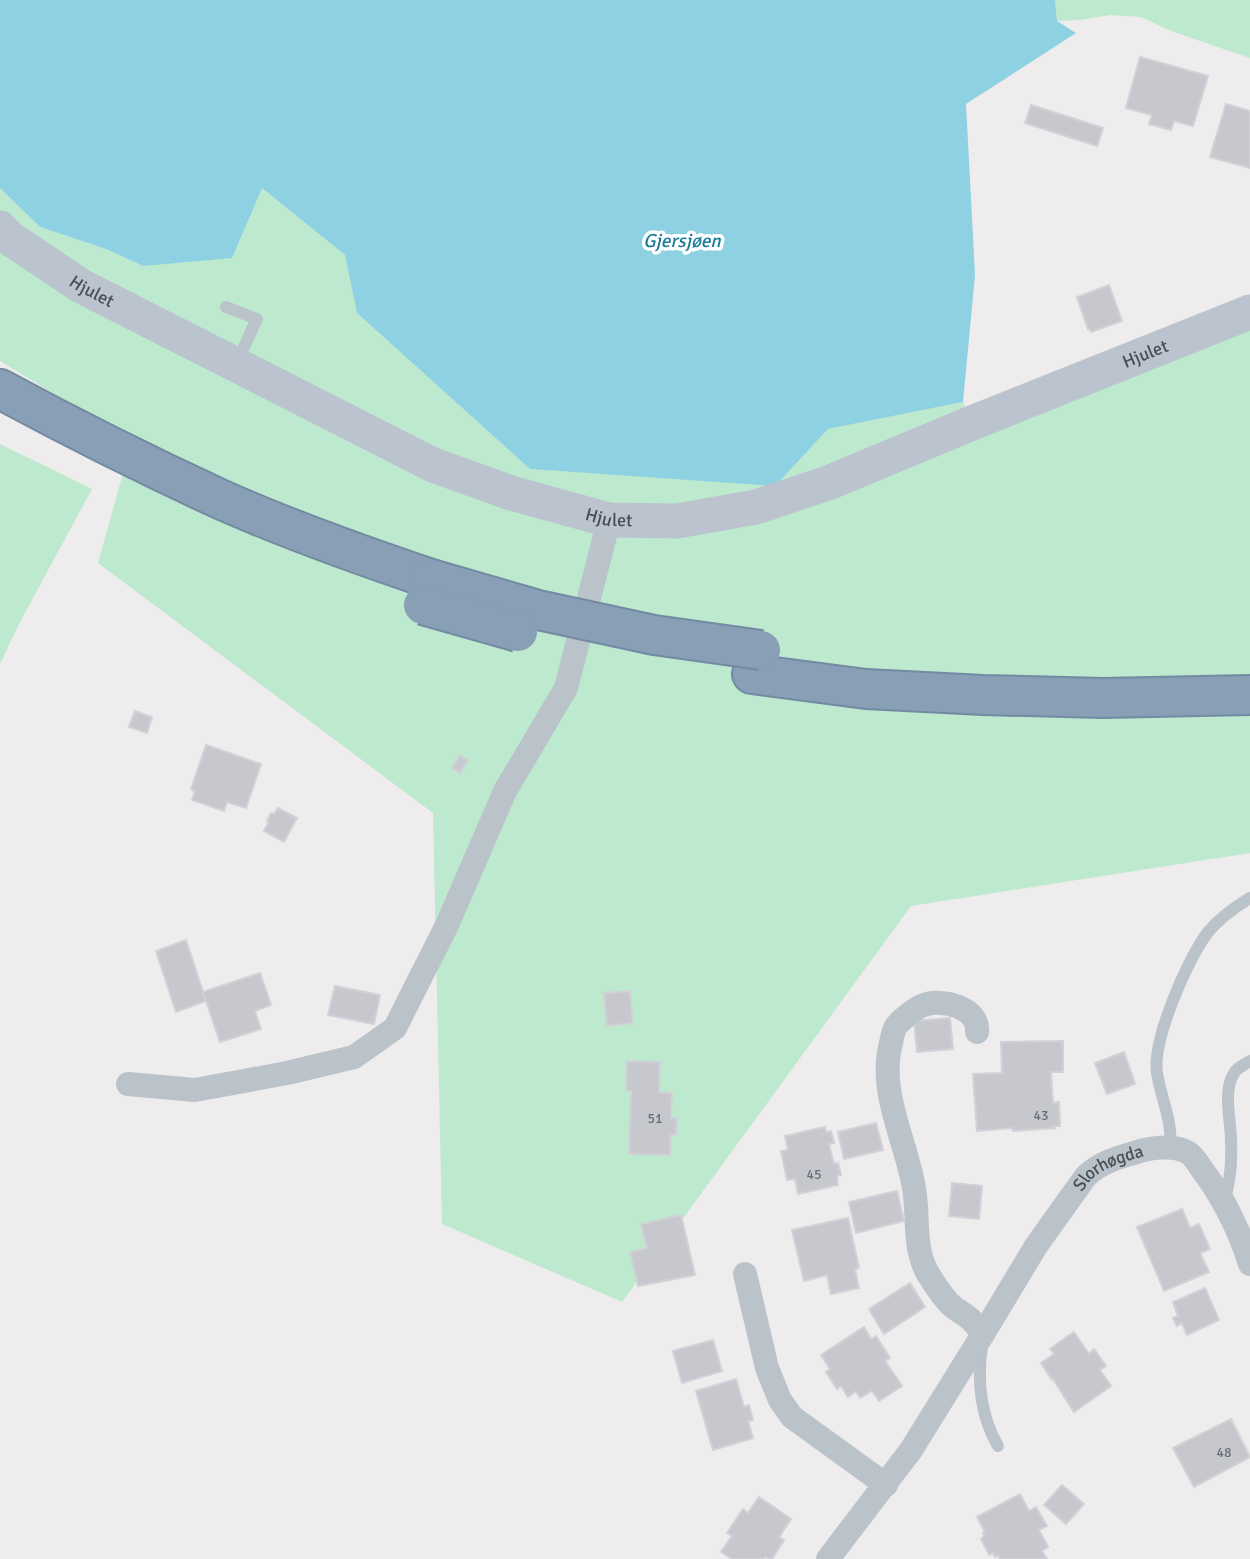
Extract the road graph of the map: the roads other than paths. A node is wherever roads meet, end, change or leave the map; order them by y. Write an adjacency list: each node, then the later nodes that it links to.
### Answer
1 (0, 228): 4 (main road, Hjulet)
2 (226, 307): 4 (lane)
3 (1250, 312): 8 (main road, Hjulet)
4 (236, 365): 8 (main road, Hjulet)
5 (0, 389): 7 (highway)
6 (0, 418): 7 (highway)
7 (51, 431): 9 (highway, bridge)
8 (609, 520): 15 (street)
9 (757, 662): 10 (highway); 11 (highway)
10 (1250, 670)
11 (1250, 695)
12 (1250, 898): 16 (lane)
13 (976, 1032): 20 (street)
14 (1250, 1061): 17 (lane)
15 (128, 1084)
16 (1170, 1148): 17 (street, Slorhøgda); 20 (street, Slorhøgda)
17 (1224, 1202): 18 (street, Slorhøgda)
18 (1250, 1264)
19 (745, 1275): 22 (street)
20 (983, 1334): 21 (lane, Slorhøgda); 22 (street, Slorhøgda)
21 (998, 1446)
22 (886, 1485): 23 (street, Slorhøgda)
23 (828, 1559)

